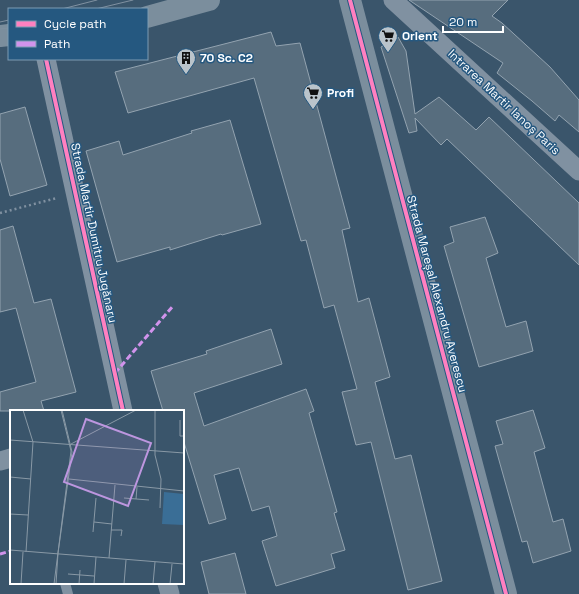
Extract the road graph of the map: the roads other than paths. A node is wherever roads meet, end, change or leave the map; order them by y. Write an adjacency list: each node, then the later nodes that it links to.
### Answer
1 (209, 0): 4 (street)
2 (350, 0): 14 (street, Strada Mareșal Alexandru Averescu)
3 (393, 0): 6 (street, Intrarea Martir Ianoș Paris)
4 (148, 17)
5 (46, 60): 7 (street, Strada Martir Dumitru Jugănaru)
6 (579, 171)
7 (123, 410)
8 (10, 458): 9 (street)
9 (0, 461)
10 (65, 584): 12 (lane)
11 (167, 584): 13 (street)
12 (68, 594)
13 (170, 594)
14 (506, 594)

